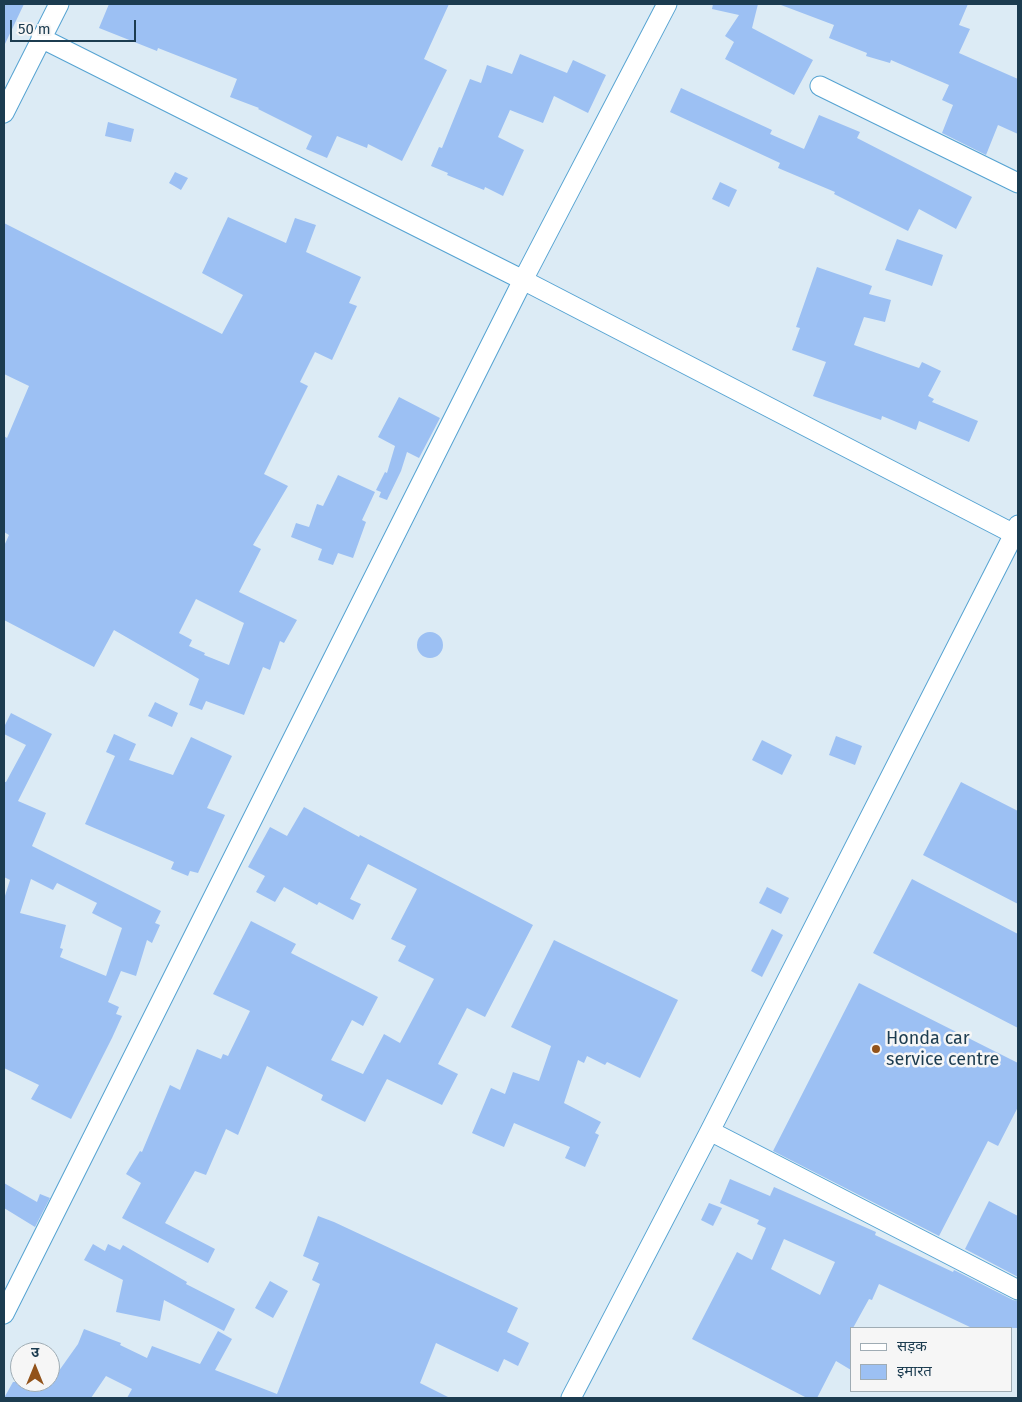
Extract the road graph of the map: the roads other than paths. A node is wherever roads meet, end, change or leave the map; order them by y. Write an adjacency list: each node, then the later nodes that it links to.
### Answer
1 (59, 4): 3 (street)
2 (667, 4): 7 (street)
3 (41, 38): 5 (street); 7 (street)
4 (820, 86): 6 (street)
5 (4, 113)
6 (1018, 183)
7 (522, 280): 8 (street); 11 (street)
8 (1017, 532): 9 (street)
9 (710, 1131): 10 (street); 12 (street)
10 (1018, 1290)
11 (4, 1314)
12 (571, 1398)

